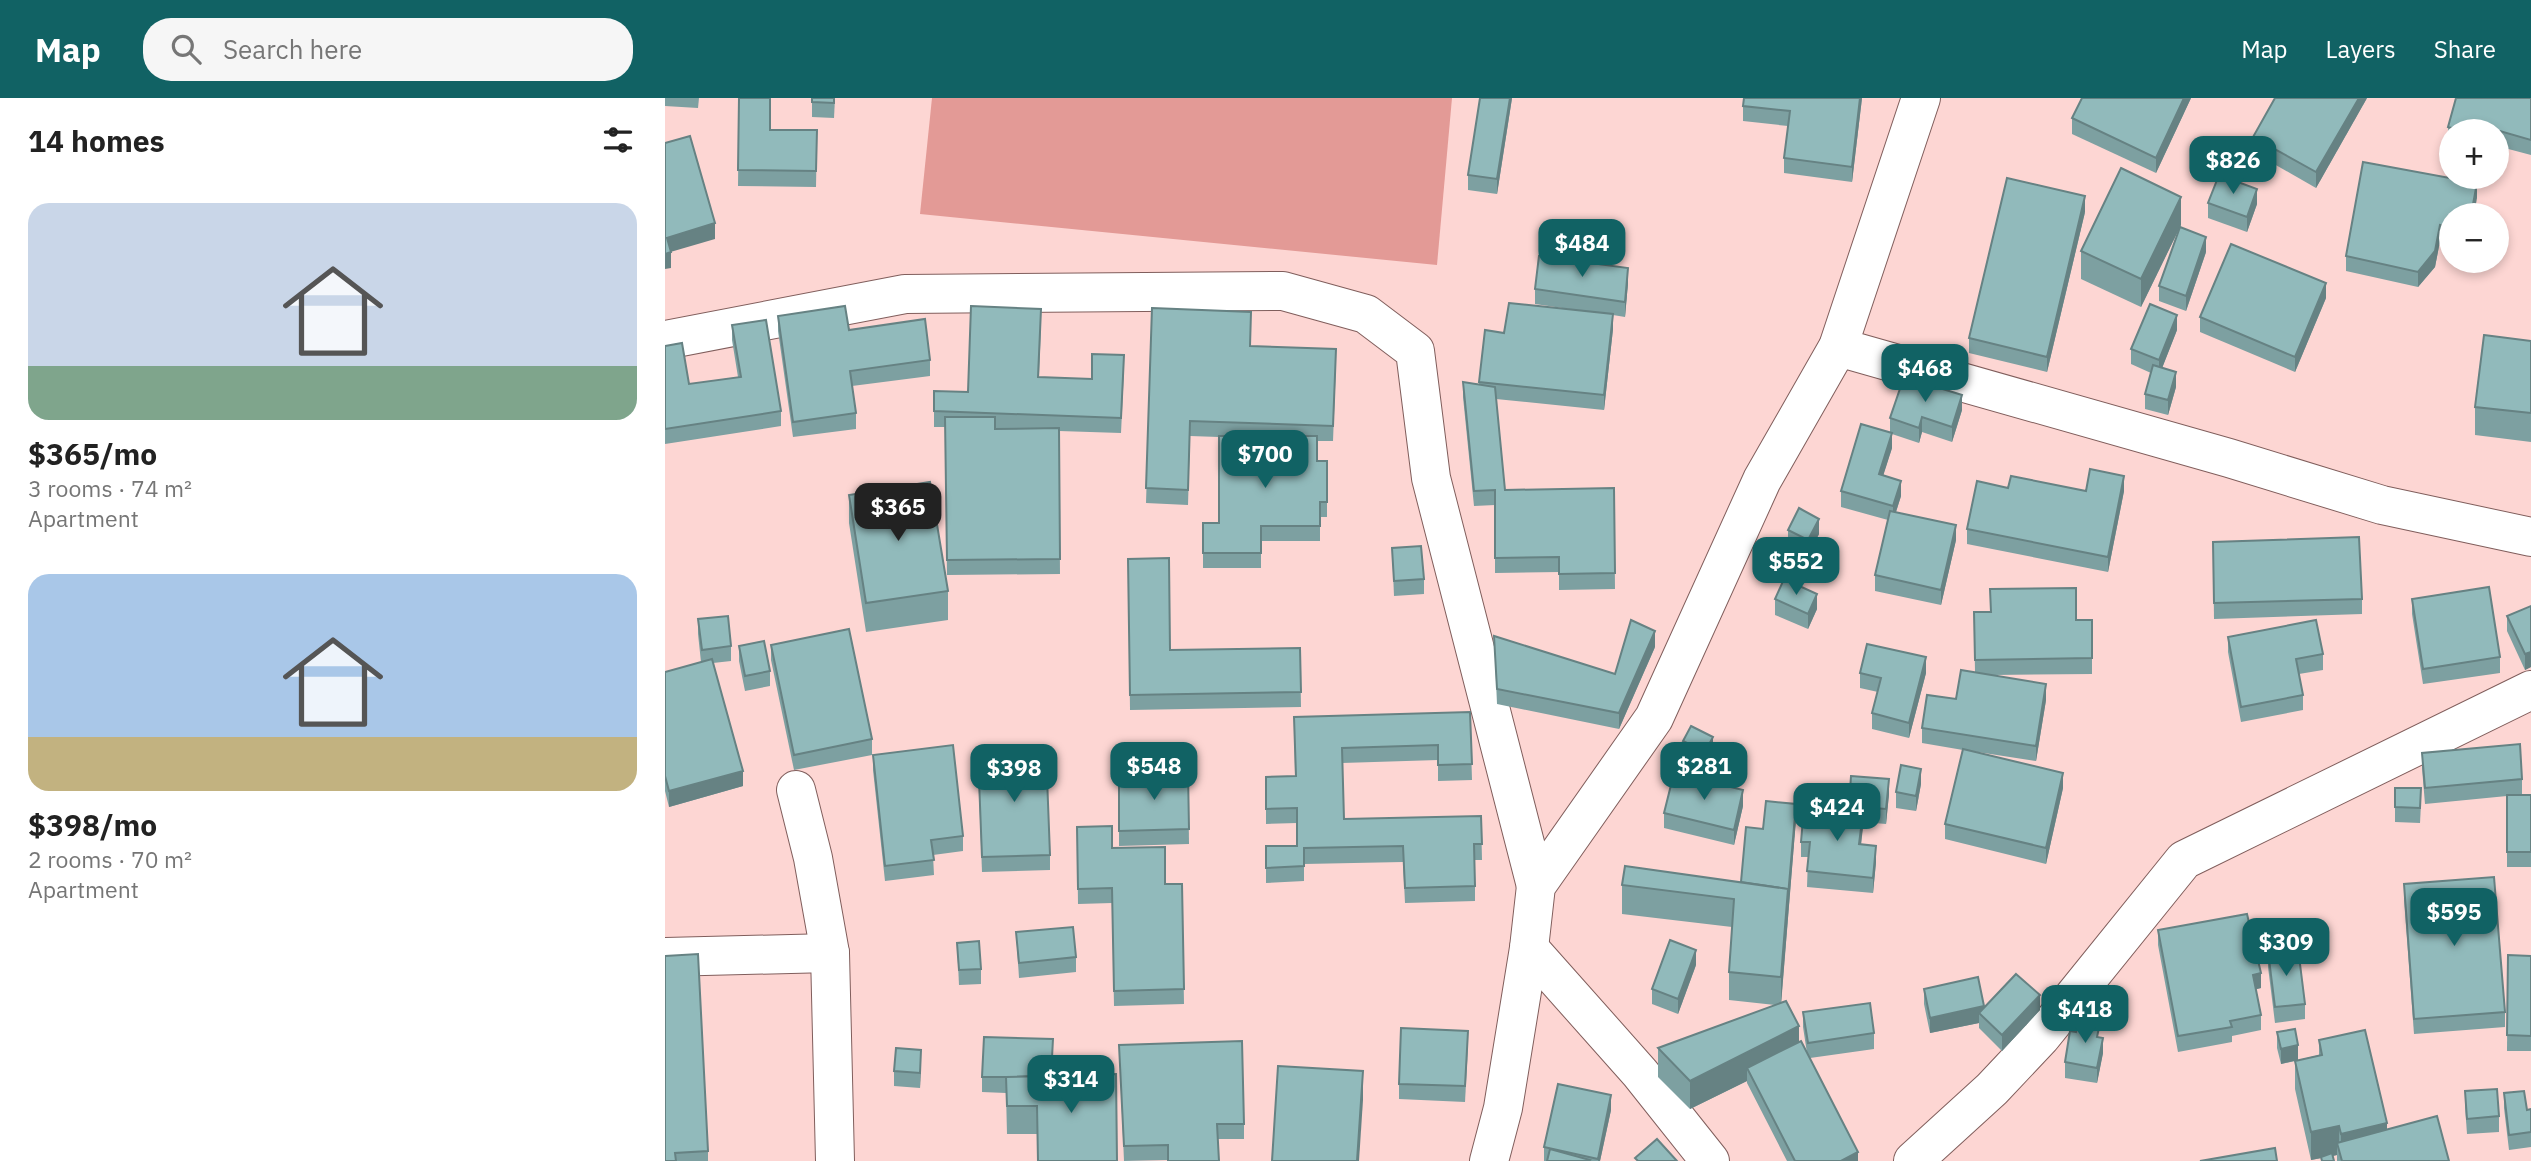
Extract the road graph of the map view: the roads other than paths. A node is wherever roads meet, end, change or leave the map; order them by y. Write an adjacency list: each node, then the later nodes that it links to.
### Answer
1 (1921, 98): 3 (street)
2 (665, 340): 7 (street)
3 (1838, 347): 4 (street); 7 (street)
4 (2531, 537)
5 (2531, 690): 14 (street)
6 (796, 790): 9 (street)
7 (1536, 886): 8 (street)
8 (1529, 948): 12 (street); 13 (street)
9 (830, 953): 10 (street); 11 (street)
10 (665, 957)
11 (835, 1161)
12 (1489, 1161)
13 (1710, 1161)
14 (1913, 1161)

